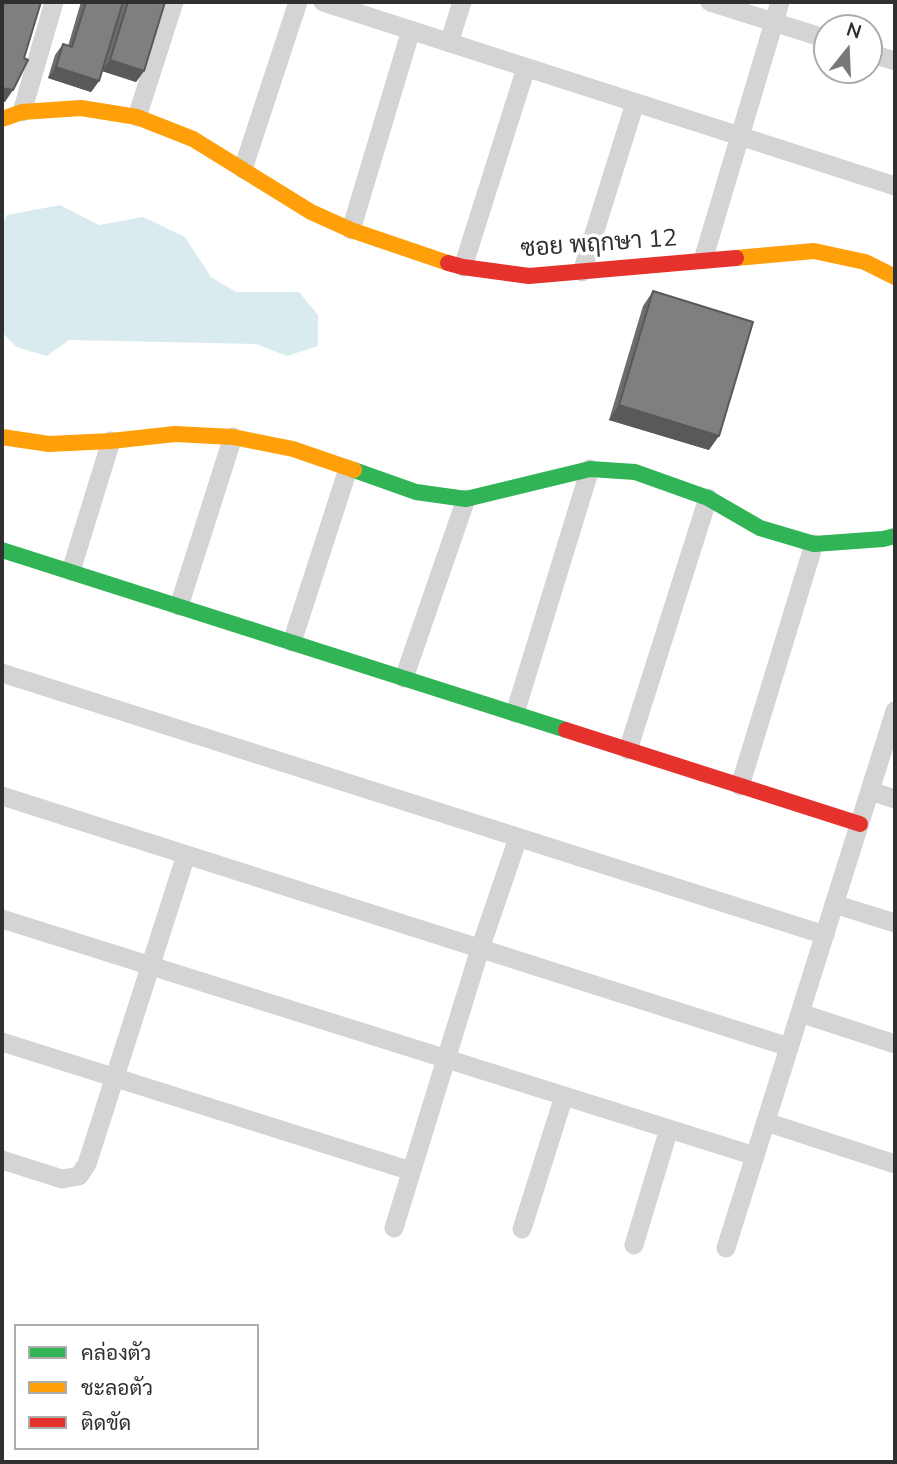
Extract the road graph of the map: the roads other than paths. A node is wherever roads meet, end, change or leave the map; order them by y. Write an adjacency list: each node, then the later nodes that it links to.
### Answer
1 (54, 2): 14 (street)
2 (174, 2): 15 (street)
3 (298, 2): 18 (street)
4 (323, 2): 9 (street)
5 (462, 2): 11 (street)
6 (710, 2): 8 (street)
7 (780, 2): 8 (street)
8 (773, 22): 10 (street); 17 (street)
9 (411, 30): 11 (street); 20 (street)
10 (813, 35)
11 (449, 43): 12 (street)
12 (526, 68): 13 (street); 22 (street)
13 (635, 103): 17 (street); 23 (street)
14 (22, 112): 15 (street, ซอย พฤกษา 12); 16 (street, ซอย พฤกษา 12)
15 (137, 117): 18 (street, ซอย พฤกษา 12)
16 (2, 119)
17 (740, 136): 19 (street); 21 (street)
18 (243, 169): 20 (street, ซอย พฤกษา 12)
19 (895, 186)
20 (351, 230): 22 (street, ซอย พฤกษา 12)
21 (702, 260): 23 (street, ซอย พฤกษา 12); 24 (street, ซอย พฤกษา 12)
22 (463, 267): 23 (street, ซอย พฤกษา 12)
23 (582, 272)
24 (895, 277)
25 (2, 437): 27 (street)
26 (233, 437): 27 (street); 28 (street); 36 (street)
27 (111, 441): 35 (street)
28 (348, 469): 31 (street); 37 (street)
29 (590, 470): 30 (street); 31 (street); 41 (street)
30 (708, 498): 33 (street); 42 (street)
31 (466, 499): 39 (street)
32 (895, 536): 33 (street)
33 (814, 544): 43 (street)
34 (2, 550): 35 (street)
35 (71, 571): 36 (street)
36 (178, 606): 37 (street)
37 (292, 642): 39 (street)
38 (2, 673): 48 (street)
39 (404, 678): 41 (street)
40 (895, 711): 44 (street)
41 (514, 713): 42 (street)
42 (628, 750): 43 (street)
43 (740, 786): 47 (street)
44 (870, 790): 46 (street); 47 (street)
45 (2, 796): 49 (street)
46 (895, 799)
47 (860, 824): 50 (street)
48 (518, 838): 53 (street); 54 (street)
49 (186, 855): 54 (street); 55 (street)
50 (834, 904): 52 (street); 53 (street)
51 (2, 919): 55 (street)
52 (895, 923)
53 (825, 935): 56 (street)
54 (480, 949): 59 (street); 60 (street)
55 (152, 967): 60 (street); 61 (street)
56 (800, 1013): 58 (street); 59 (street)
57 (2, 1042): 61 (street)
58 (895, 1044)
59 (789, 1046): 63 (street)
60 (445, 1059): 62 (street); 68 (street)
61 (114, 1078): 66 (street); 68 (street)
62 (564, 1096): 64 (street); 70 (street)
63 (766, 1122): 65 (street); 67 (street)
64 (669, 1129): 65 (street); 71 (street)
65 (755, 1156): 72 (street)
66 (2, 1160)
67 (895, 1164)
68 (411, 1171): 69 (street)
69 (394, 1228)
70 (522, 1229)
71 (634, 1245)
72 (726, 1248)

